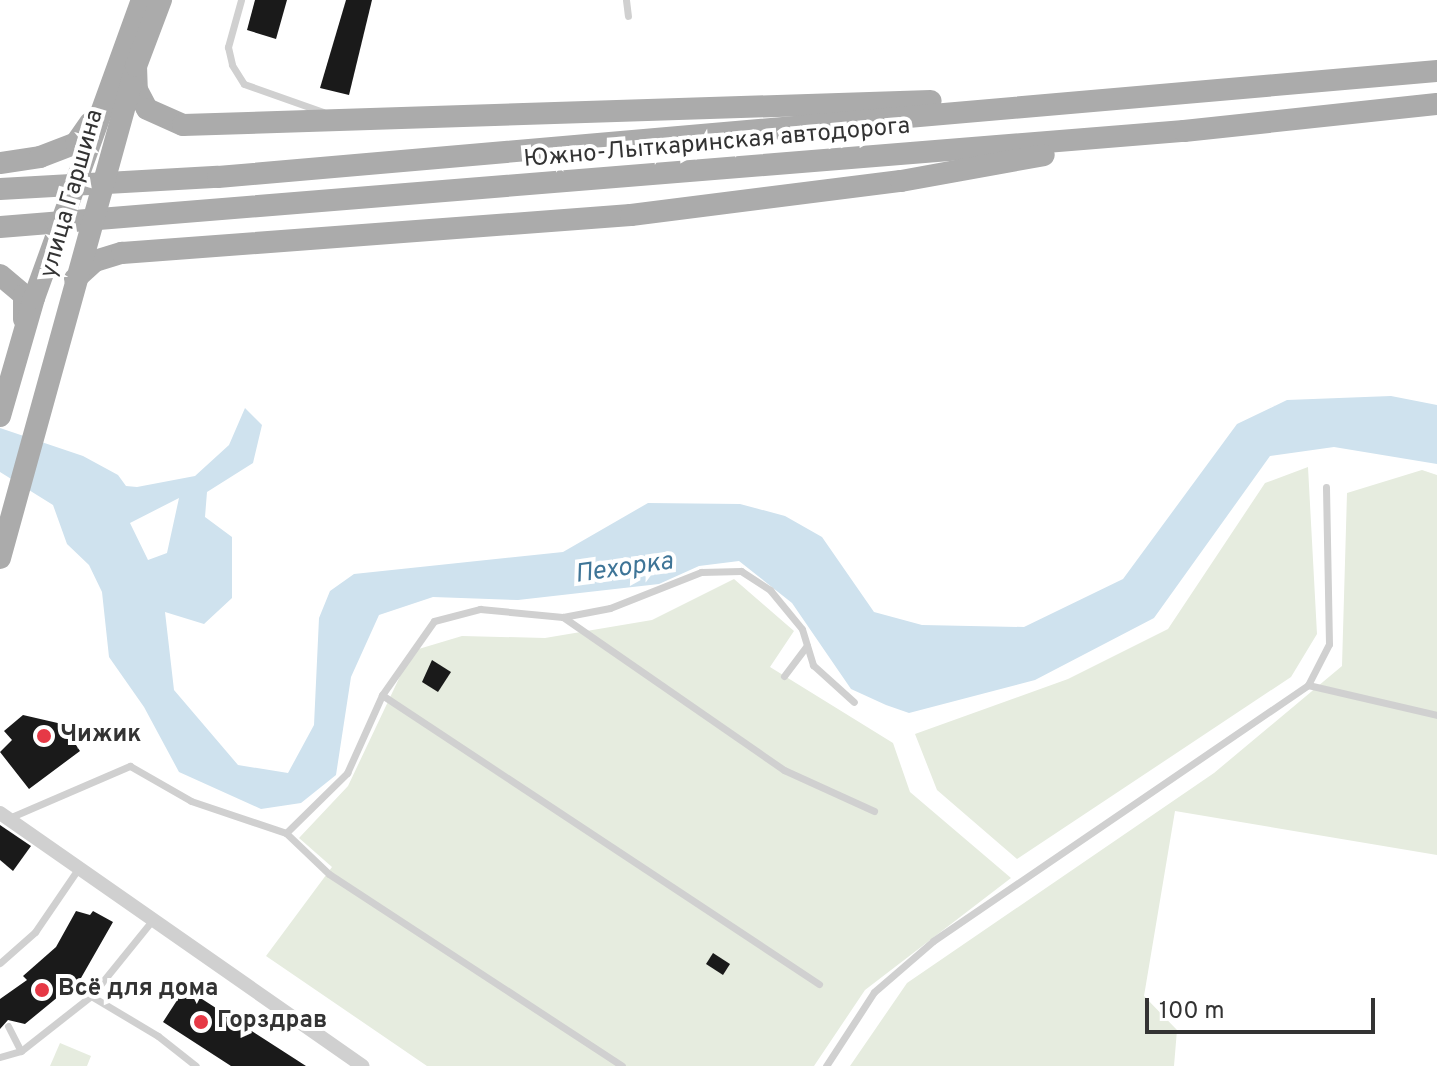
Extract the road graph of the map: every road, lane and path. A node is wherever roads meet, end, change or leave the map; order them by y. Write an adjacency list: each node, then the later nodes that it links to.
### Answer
1 (142, 0): 10 (main road, улица Гаршина)
2 (161, 0): 6 (main road, улица Гаршина)
3 (241, 0): 11 (lane)
4 (626, 0): 5 (lane)
5 (628, 16)
6 (136, 66): 8 (main road); 17 (main road, улица Гаршина)
7 (1437, 71): 8 (main road, Южно-Лыткаринская автодорога)
8 (1180, 92): 14 (main road, Южно-Лыткаринская автодорога)
9 (1437, 104): 12 (main road, Южно-Лыткаринская автодорога)
10 (100, 109): 13 (main road); 18 (main road, улица Гаршина)
11 (330, 114)
12 (1184, 131): 15 (main road, Южно-Лыткаринская автодорога); 17 (main road)
13 (0, 163)
14 (0, 189)
15 (8, 226)
16 (0, 275): 18 (main road)
17 (75, 279): 21 (main road, улица Гаршина)
18 (23, 332): 19 (main road, улица Гаршина)
19 (0, 416)
20 (1326, 487): 25 (lane)
21 (0, 558)
22 (563, 617): 23 (lane); 26 (lane); 29 (lane)
23 (807, 646): 24 (lane); 27 (lane)
24 (784, 676)
25 (1308, 685): 28 (lane); 43 (lane)
26 (382, 695): 31 (lane); 35 (lane)
27 (854, 702)
28 (1437, 715)
29 (874, 811)
30 (4, 816): 31 (lane); 32 (street)
31 (286, 833): 42 (lane)
32 (78, 869): 33 (street); 34 (lane)
33 (151, 922): 36 (lane); 41 (street)
34 (0, 963)
35 (819, 984)
36 (91, 996): 38 (lane); 40 (lane)
37 (8, 1026): 38 (lane)
38 (21, 1051): 39 (lane)
39 (0, 1057)
40 (196, 1066)
41 (363, 1066)
42 (622, 1066)
43 (826, 1066)

